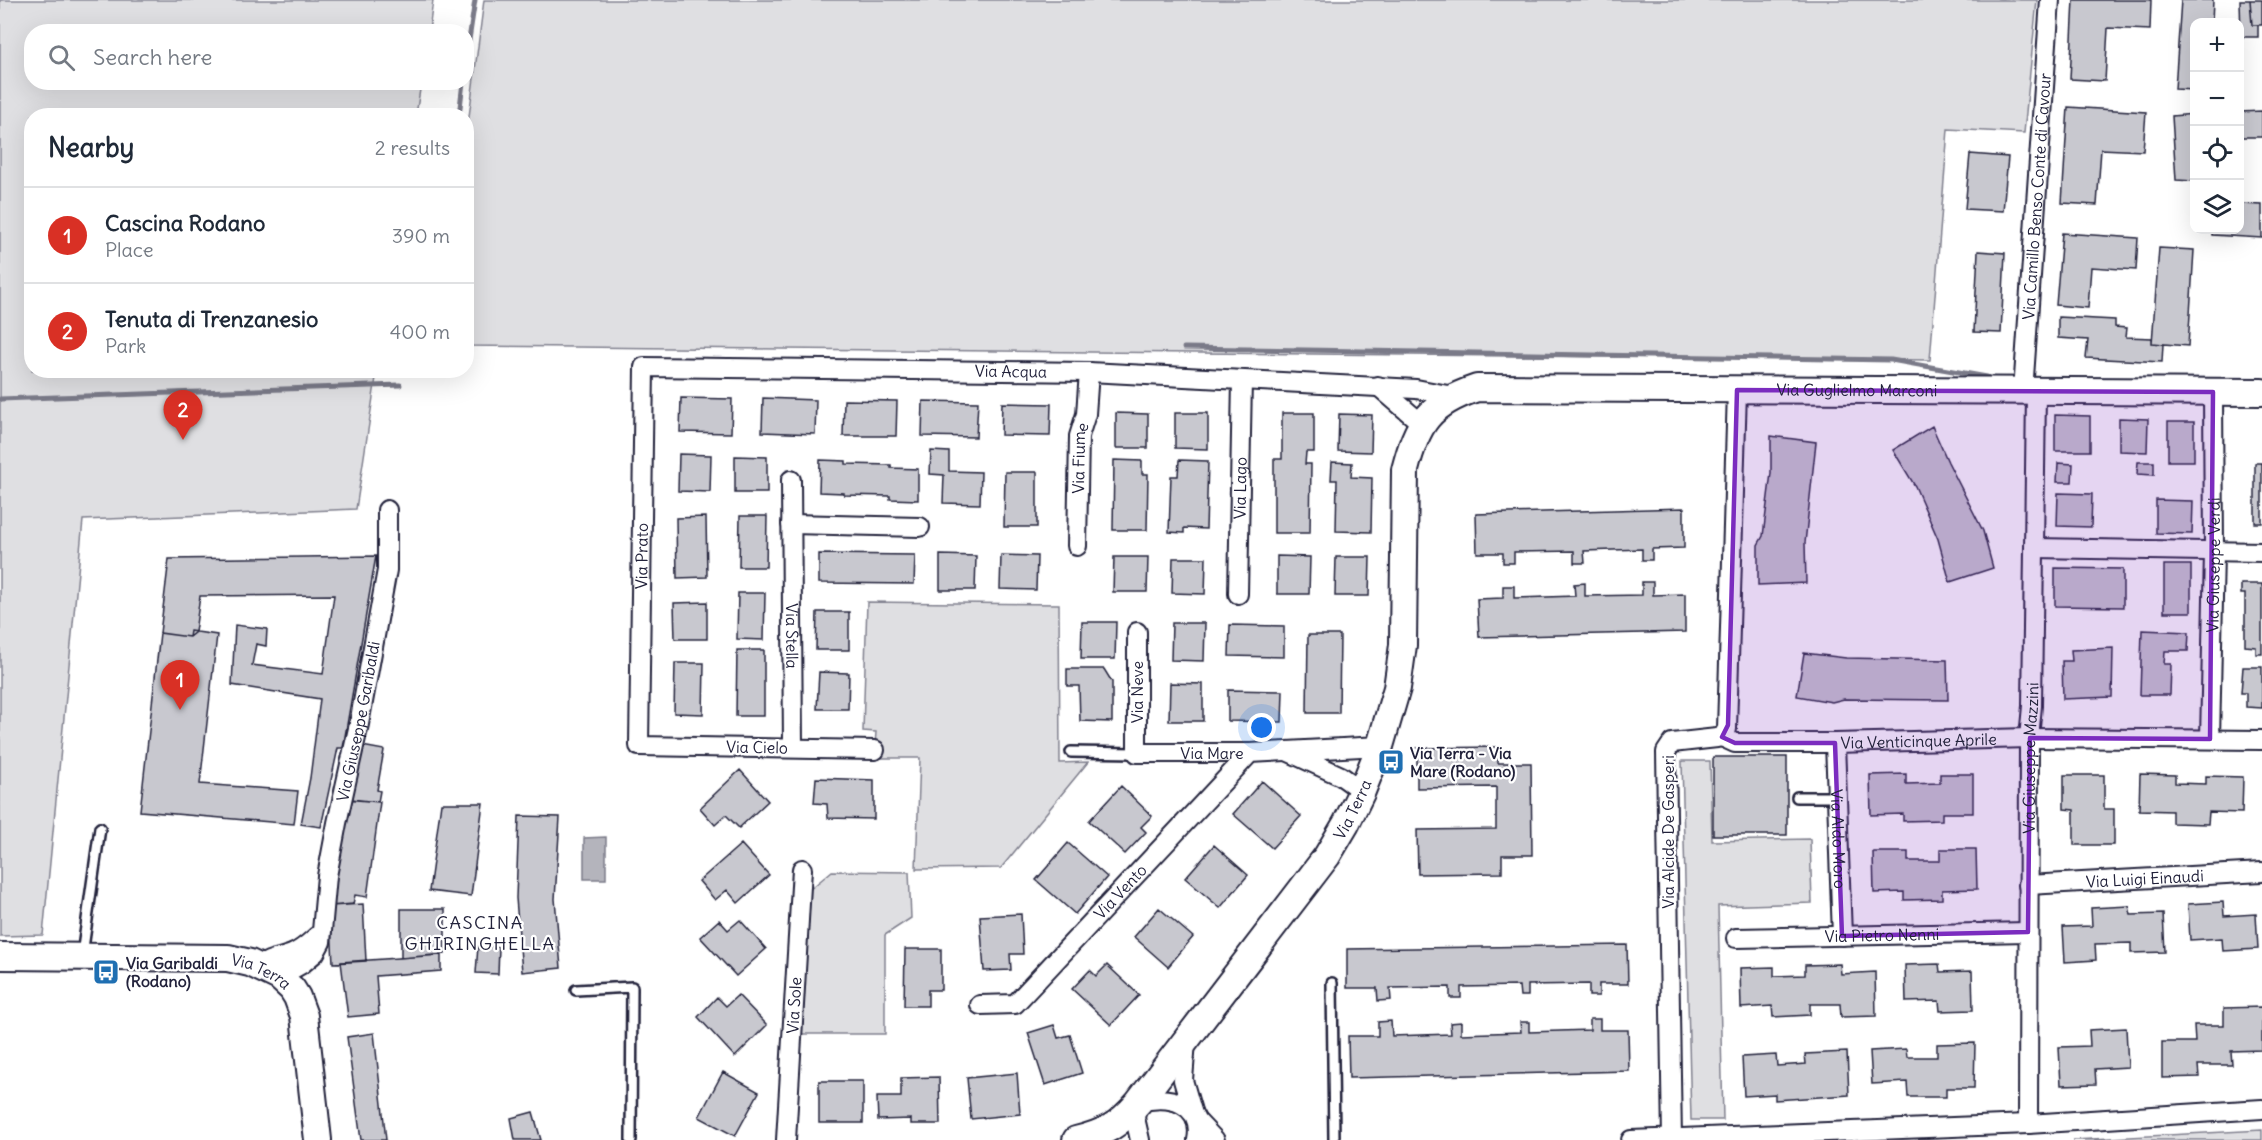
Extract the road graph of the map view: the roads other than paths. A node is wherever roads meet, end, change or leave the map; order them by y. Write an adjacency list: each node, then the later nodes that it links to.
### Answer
1 (2050, 0): 7 (street, Via Camillo Benso Conte di Cavour)
2 (644, 367): 3 (street, Via Acqua); 27 (street, Via Prato)
3 (1089, 372): 4 (street, Via Acqua); 16 (street, Via Fiume)
4 (1242, 380): 5 (street, Via Acqua); 20 (street, Via Lago)
5 (1378, 387): 10 (street, Via Acqua); 11 (street)
6 (1737, 390): 7 (street, Via Guglielmo Marconi); 10 (street, Via Guglielmo Marconi); 22 (street)
7 (2030, 392): 8 (street, Via Guglielmo Marconi); 17 (street, Via Giuseppe Mazzini)
8 (2213, 392): 9 (street, Via Guglielmo Marconi); 18 (street, Via Giuseppe Verdi)
9 (2262, 392)
10 (1453, 396): 11 (street, Via Terra)
11 (1422, 424): 28 (street, Via Terra)
12 (791, 480): 14 (street, Via Stella)
13 (387, 510): 47 (street, Via Giuseppe Garibaldi)
14 (791, 524): 15 (street); 29 (street, Via Stella)
15 (920, 527)
16 (1077, 546)
17 (2035, 548): 18 (street); 23 (street, Via Giuseppe Mazzini)
18 (2214, 552): 19 (street); 24 (street, Via Giuseppe Verdi)
19 (2262, 552)
20 (1238, 594)
21 (1137, 632): 33 (street, Via Neve)
22 (1722, 737): 26 (street, Via Venticinque Aprile); 58 (street, Via Alcide De Gasperi)
23 (2030, 738): 24 (street, Via Venticinque Aprile); 26 (street, Via Venticinque Aprile); 41 (street, Via Giuseppe Mazzini)
24 (2210, 739): 25 (street, Via Venticinque Aprile)
25 (2262, 740)
26 (1835, 743): 37 (street, Via Aldo Moro)
27 (639, 746): 29 (street, Via Cielo)
28 (1380, 746): 32 (street, Via Mare); 35 (street, Via Terra)
29 (793, 747): 30 (street, Via Cielo)
30 (875, 750)
31 (1071, 752): 33 (lane)
32 (1288, 752): 34 (street, Via Mare); 35 (street, Via Mare)
33 (1137, 753): 34 (street, Via Mare)
34 (1250, 753): 50 (street, Via Vento)
35 (1362, 791): 51 (street, Via Terra)
36 (1797, 797): 37 (lane)
37 (1837, 797): 43 (street, Via Aldo Moro)
38 (100, 828): 46 (lane)
39 (802, 869): 61 (street, Via Sole)
40 (2262, 872): 41 (street, Via Luigi Einaudi)
41 (2028, 885): 42 (street, Via Giuseppe Mazzini)
42 (2028, 932): 43 (street, Via Pietro Nenni); 54 (street, Via Giuseppe Mazzini)
43 (1842, 936): 44 (street, Via Pietro Nenni)
44 (1736, 938)
45 (0, 956): 46 (street, Via Terra)
46 (82, 958): 47 (street, Via Terra)
47 (269, 972): 59 (street, Via Terra)
48 (1332, 983): 65 (lane)
49 (576, 990): 60 (lane)
50 (980, 1005)
51 (1186, 1041): 52 (street, Via Terra); 55 (street)
52 (1138, 1103): 55 (street); 62 (street, Via Terra); 63 (street)
53 (2262, 1109): 54 (street)
54 (2028, 1124): 56 (street)
55 (1196, 1125): 64 (street)
56 (1869, 1135): 57 (street)
57 (1801, 1136): 58 (street)
58 (1672, 1139): 66 (street)
59 (318, 1140)
60 (631, 1140)
61 (786, 1140)
62 (1076, 1140)
63 (1140, 1140)
64 (1215, 1140)
65 (1334, 1140)
66 (1631, 1140)

